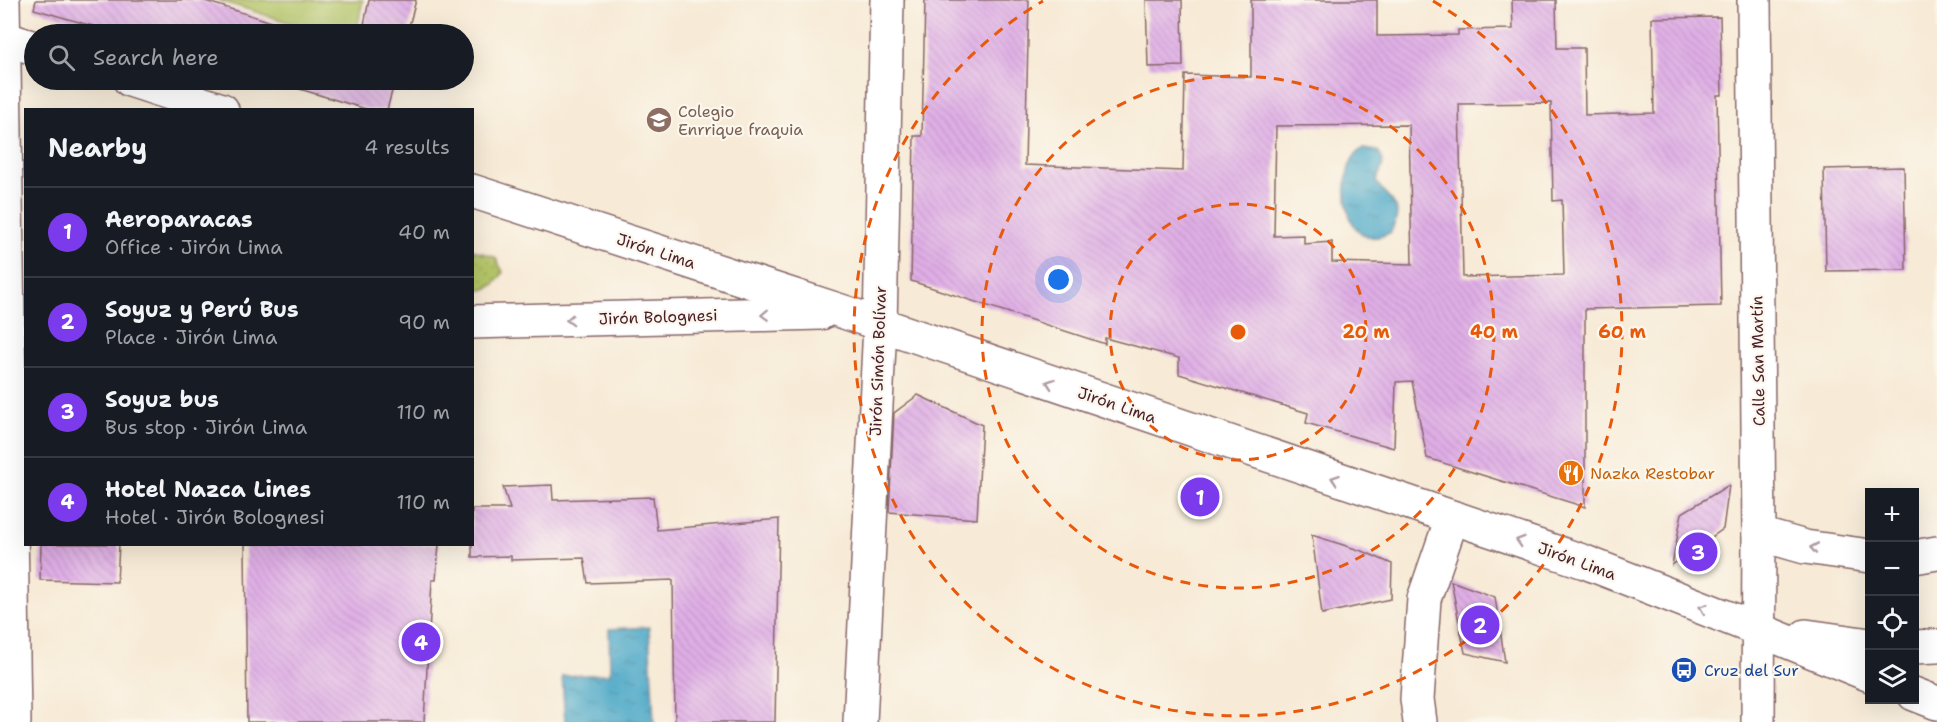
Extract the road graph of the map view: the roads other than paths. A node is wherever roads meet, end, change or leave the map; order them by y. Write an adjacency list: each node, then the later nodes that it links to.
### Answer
1 (3, 0): 4 (street)
2 (887, 0): 11 (street, Jirón Simón Bolívar)
3 (1754, 0): 14 (street, Calle San Martín)
4 (2, 38): 5 (street); 12 (street)
5 (24, 45)
6 (161, 90): 7 (street)
7 (216, 108)
8 (474, 192): 9 (street, Jirón Lima)
9 (844, 312): 10 (street, Jirón Bolognesi, one-way to 10); 11 (street, Jirón Lima)
10 (474, 322)
11 (880, 326): 13 (street, Jirón Lima, one-way to 11); 26 (street, Jirón Simón Bolívar)
12 (11, 335): 25 (street)
13 (1452, 518): 18 (street, Jirón Lima, one-way to 13); 27 (street)
14 (1759, 534): 16 (street, one-way to 14); 18 (street, Calle San Martín)
15 (1937, 553): 17 (street)
16 (1865, 555)
17 (1919, 556)
18 (1757, 629): 19 (street, Jirón Lima); 22 (street, Jirón Lima); 28 (street, Calle San Martín)
19 (1865, 644)
20 (1937, 646): 21 (street)
21 (1919, 647)
22 (1865, 673)
23 (1919, 696): 24 (street)
24 (1937, 703)
25 (14, 722)
26 (860, 722)
27 (1420, 722)
28 (1758, 722)

